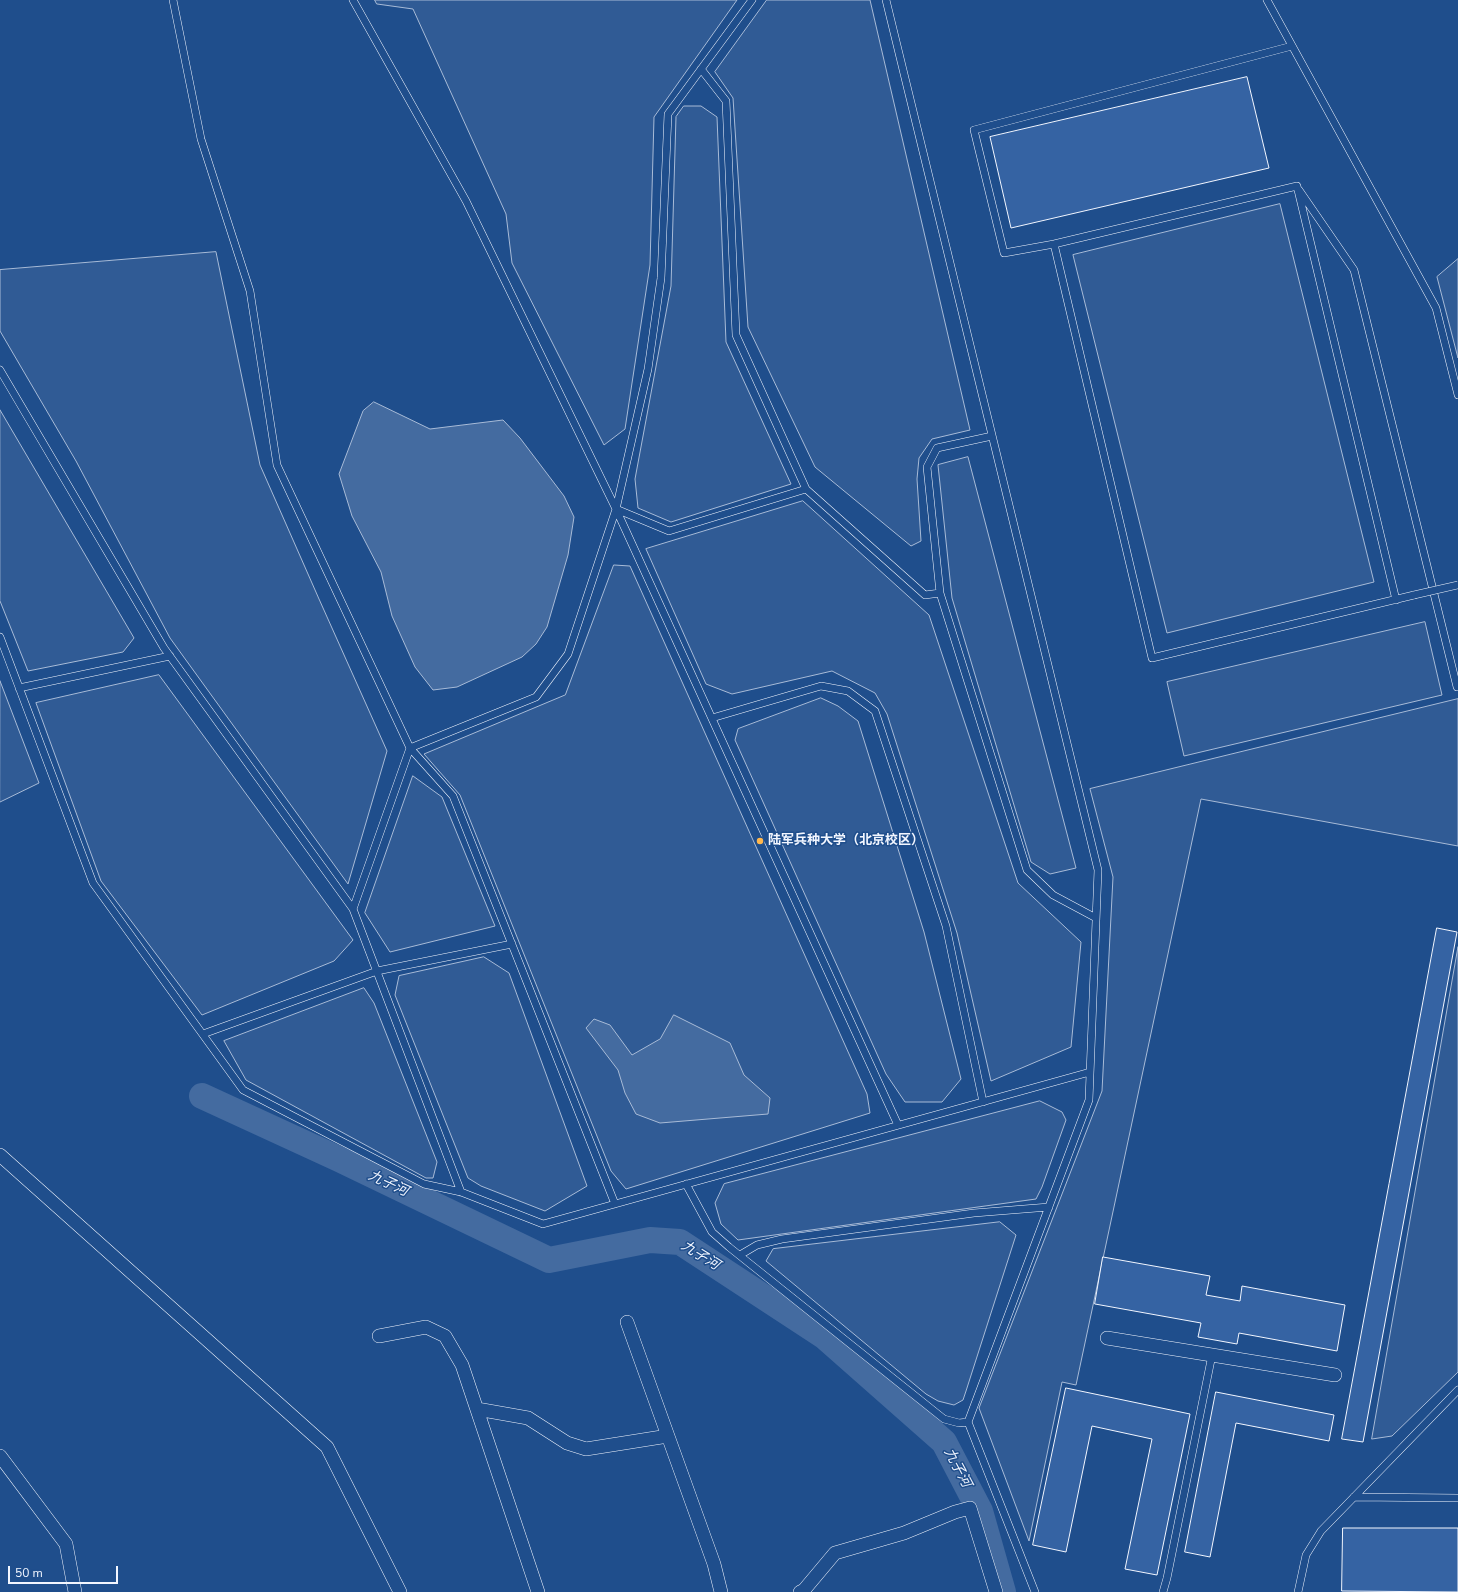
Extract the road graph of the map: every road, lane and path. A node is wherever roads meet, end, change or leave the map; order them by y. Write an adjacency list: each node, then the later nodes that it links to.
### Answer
1 (173, 0): 23 (lane)
2 (353, 0): 14 (lane)
3 (752, 0): 7 (lane)
4 (886, 0): 12 (lane)
5 (1266, 0): 6 (lane)
6 (1292, 46): 9 (lane); 11 (lane)
7 (700, 69): 13 (lane); 14 (lane)
8 (1297, 186): 9 (lane); 17 (lane); 20 (lane)
9 (1054, 244): 17 (lane)
10 (0, 370): 19 (lane)
11 (1458, 395)
12 (992, 436): 16 (lane); 25 (lane)
13 (806, 489): 14 (lane); 16 (lane)
14 (616, 509): 22 (lane); 23 (lane)
15 (1458, 585): 17 (lane, bridge)
16 (940, 593): 25 (lane)
17 (1396, 600)
18 (0, 637): 21 (lane)
19 (170, 656): 21 (lane); 24 (lane)
20 (1457, 687)
21 (19, 688): 28 (lane)
22 (712, 718): 30 (lane); 31 (lane)
23 (410, 748): 24 (lane); 26 (lane)
24 (353, 908): 27 (lane)
25 (1096, 918): 29 (lane)
26 (512, 944): 27 (lane); 35 (lane)
27 (377, 971): 28 (lane); 34 (lane)
28 (203, 1034): 34 (lane)
29 (1090, 1072): 30 (lane); 36 (lane)
30 (983, 1102): 31 (lane)
31 (898, 1125): 33 (lane)
32 (0, 1155): 51 (street)
33 (686, 1184): 35 (lane); 37 (lane)
34 (461, 1192): 35 (lane)
35 (615, 1204)
36 (1049, 1207): 37 (lane); 45 (lane)
37 (740, 1255): 45 (lane)
38 (627, 1322): 46 (street)
39 (379, 1336): 44 (street)
40 (1107, 1338): 41 (street)
41 (1212, 1355): 42 (street); 57 (lane)
42 (1335, 1376)
43 (1458, 1390): 48 (lane)
44 (477, 1410): 46 (street); 52 (street)
45 (968, 1422): 56 (lane)
46 (668, 1436): 53 (street)
47 (0, 1456): 50 (street)
48 (1354, 1497): 49 (lane); 58 (lane)
49 (1458, 1498)
50 (75, 1592)
51 (400, 1592)
52 (538, 1592)
53 (721, 1592)
54 (800, 1592): 55 (street)
55 (996, 1592)
56 (1035, 1592)
57 (1163, 1592)
58 (1298, 1592)

